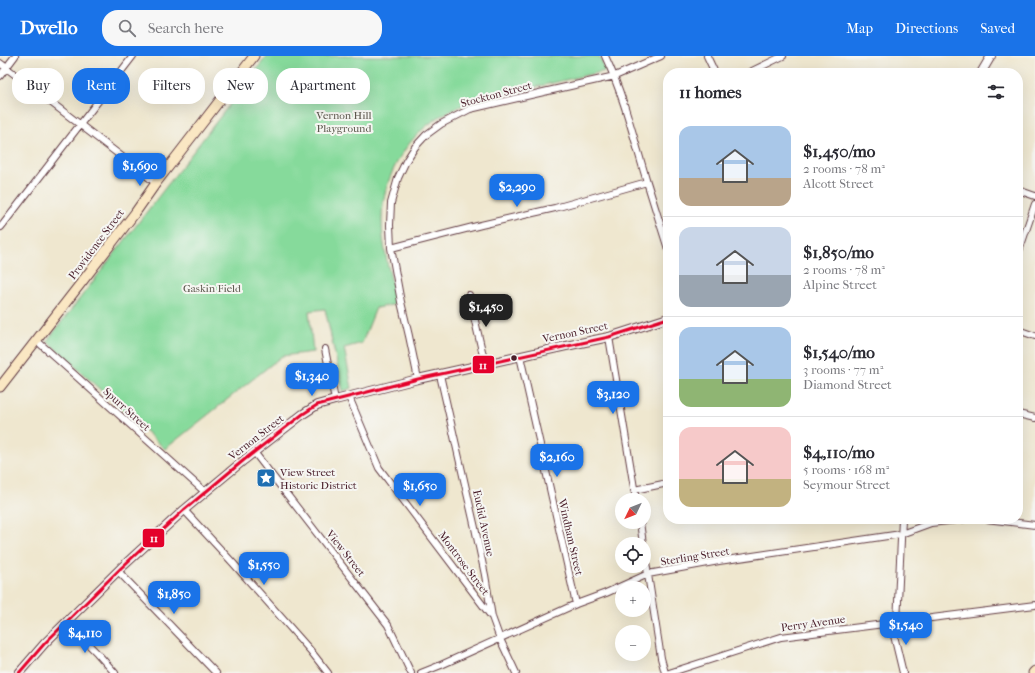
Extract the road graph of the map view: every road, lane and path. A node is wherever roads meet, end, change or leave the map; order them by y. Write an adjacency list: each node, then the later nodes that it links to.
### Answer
1 (15, 56): 10 (street)
2 (133, 56): 16 (street)
3 (254, 56): 18 (main road, Providence Street)
4 (605, 56): 15 (street)
5 (661, 56): 15 (street, Stockton Street)
6 (707, 56): 11 (street)
7 (783, 56): 12 (street)
8 (991, 56): 13 (street)
9 (0, 63): 10 (street)
10 (6, 68): 14 (street); 16 (street)
11 (713, 68)
12 (758, 68)
13 (984, 68)
14 (0, 76)
15 (615, 76): 17 (street); 25 (street, Stockton Street)
16 (80, 125): 18 (street); 22 (street)
17 (647, 182): 23 (street); 25 (street)
18 (156, 183): 31 (main road, Providence Street)
19 (1023, 192): 20 (street)
20 (1035, 196)
21 (1035, 204): 24 (street)
22 (1, 227)
23 (663, 233)
24 (1023, 239)
25 (391, 248): 36 (street, Stockton Street)
26 (469, 295): 34 (street)
27 (663, 320): 30 (street, Vernon Street)
28 (1023, 332): 29 (street)
29 (1035, 336)
30 (609, 337): 33 (street, Vernon Street); 44 (street)
31 (36, 340): 37 (main road, Providence Street); 45 (street, Spurr Street)
32 (325, 349): 39 (street)
33 (520, 356): 34 (street, Vernon Street); 55 (street, Windham Street)
34 (485, 364): 35 (street, Vernon Street)
35 (440, 374): 36 (street, Vernon Street); 57 (street, Euclid Avenue)
36 (418, 379): 38 (street, Vernon Street)
37 (0, 387)
38 (349, 397): 39 (street, Vernon Street); 57 (street, Montrose Street)
39 (335, 400): 42 (street, Vernon Street)
40 (1023, 415): 41 (street)
41 (1035, 418)
42 (254, 452): 45 (street, Vernon Street); 65 (street, View Street)
43 (663, 485): 44 (street)
44 (634, 490): 46 (street)
45 (205, 492): 47 (street, Vernon Street)
46 (635, 493)
47 (184, 510): 53 (street, Vernon Street); 64 (street)
48 (902, 524): 52 (street)
49 (928, 524): 52 (street, Sterling Street)
50 (1023, 524): 51 (street)
51 (1035, 525)
52 (902, 534): 54 (street, Sterling Street); 59 (street)
53 (118, 571): 58 (street, Vernon Street); 63 (street)
54 (648, 574): 55 (street, Sterling Street); 68 (street)
55 (576, 604): 60 (street, Sterling Street)
56 (1035, 605): 59 (street, Perry Avenue)
57 (492, 617): 60 (street, Euclid Avenue)
58 (66, 622): 61 (street, Vernon Street); 62 (street)
59 (894, 623): 69 (street, Perry Avenue); 70 (street)
60 (500, 639): 66 (street, Sterling Street); 67 (street, Euclid Avenue)
61 (19, 673)
62 (115, 673)
63 (216, 673)
64 (328, 673)
65 (411, 673)
66 (421, 673)
67 (516, 673)
68 (665, 673)
69 (669, 673)
70 (903, 673)

